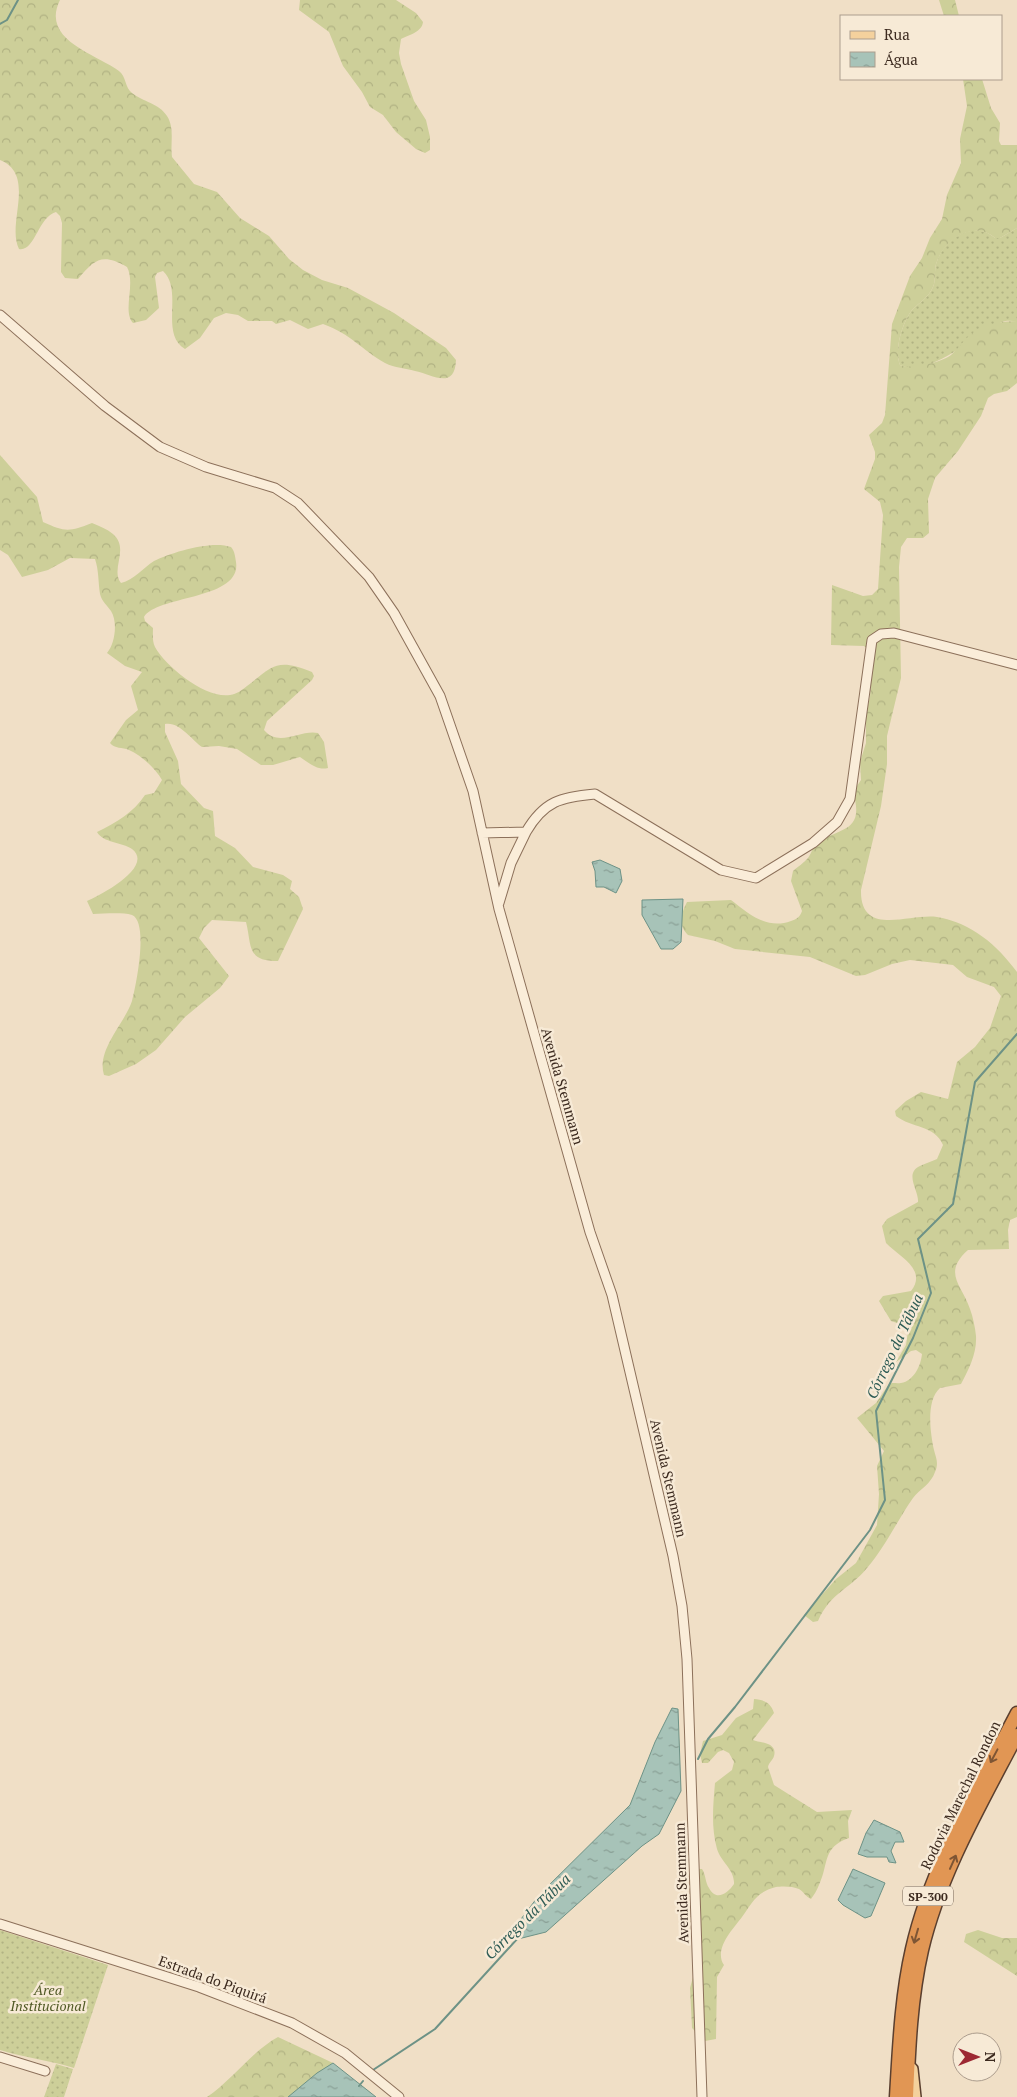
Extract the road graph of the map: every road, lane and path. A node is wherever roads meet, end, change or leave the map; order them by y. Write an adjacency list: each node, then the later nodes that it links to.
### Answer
1 (0, 315): 4 (street, Avenida Stemmann)
2 (1017, 665): 3 (street)
3 (526, 832): 4 (street); 5 (street)
4 (482, 833): 5 (street, Avenida Stemmann)
5 (498, 906): 13 (street, Avenida Stemmann)
6 (1017, 1712): 9 (highway, Rodovia Marechal Rondon / SP-300, one-way to 9)
7 (1017, 1735): 9 (highway, Rodovia Marechal Rondon / SP-300, one-way to 7)
8 (0, 1924): 12 (street, Estrada do Piquirá)
9 (905, 2041): 14 (main road); 15 (highway, Rodovia Marechal Rondon / SP-300); 16 (highway, Rodovia Marechal Rondon / SP-300); 17 (main road)
10 (0, 2057): 11 (street)
11 (45, 2071)
12 (399, 2097)
13 (702, 2097)
14 (891, 2097)
15 (896, 2097)
16 (907, 2097)
17 (915, 2097)

